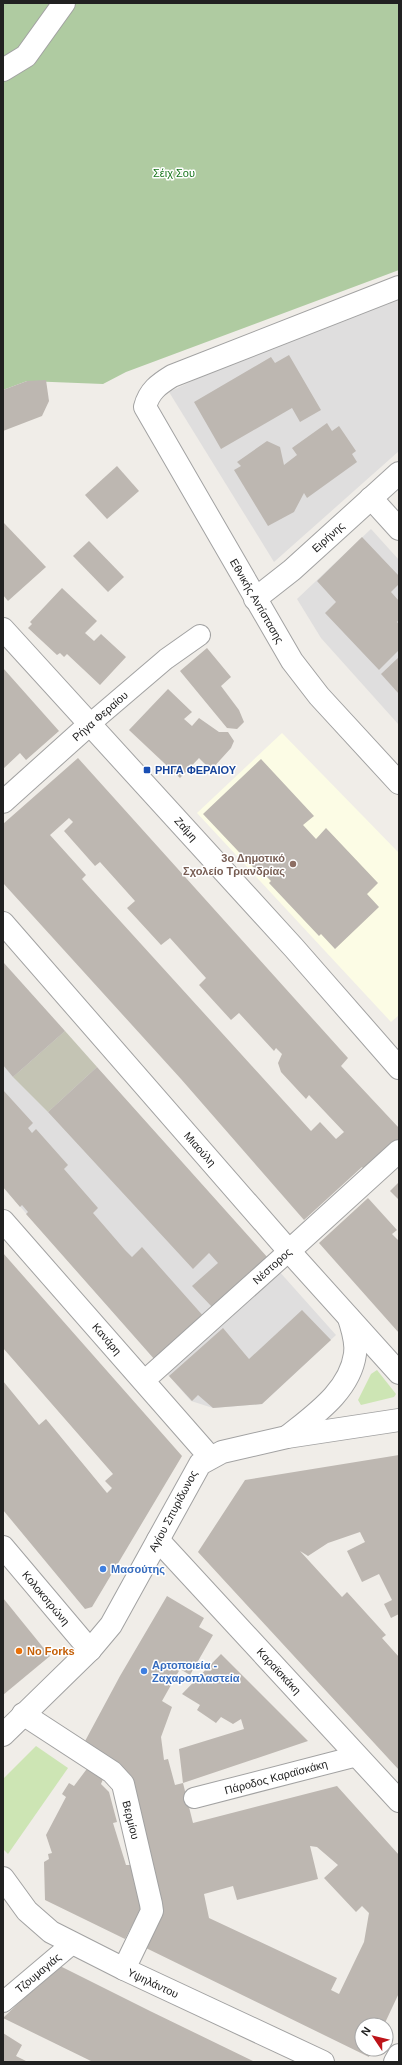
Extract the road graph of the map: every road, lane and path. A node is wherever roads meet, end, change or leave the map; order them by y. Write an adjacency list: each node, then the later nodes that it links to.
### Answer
1 (64, 3): 2 (street)
2 (3, 70)
3 (399, 288): 7 (street, Εθνικής Αντίστασης)
4 (399, 472): 5 (street, Ειρήνης)
5 (371, 498): 6 (street); 7 (street, Ειρήνης)
6 (399, 529)
7 (255, 599): 11 (street, Εθνικής Αντίστασης)
8 (3, 629): 10 (street, Ζαΐμη)
9 (200, 635): 10 (street, Ρήγα Φεραίου)
10 (91, 723): 12 (street, Ρήγα Φεραίου); 14 (street, Ζαΐμη)
11 (399, 783)
12 (3, 802)
13 (3, 923): 17 (street, Μιαούλη)
14 (399, 1068)
15 (399, 1151): 17 (street, Νέστορος)
16 (3, 1221): 20 (street, Κανάρη)
17 (289, 1251): 18 (street, Μιαούλη); 20 (street, Νέστορος)
18 (348, 1317): 19 (street, Μιαούλη); 22 (street)
19 (399, 1373)
20 (144, 1381): 23 (street, Κανάρη)
21 (399, 1420): 22 (street, Αγίου Σπυρίδωνος)
22 (287, 1437): 23 (street, Αγίου Σπυρίδωνος)
23 (210, 1456): 24 (street, Αγίου Σπυρίδωνος)
24 (158, 1540): 26 (street, Αγίου Σπυρίδωνος); 29 (street, Καραϊσκάκη)
25 (3, 1547): 26 (street, Κολοκοτρώνη)
26 (90, 1650): 27 (street, Αγίου Σπυρίδωνος)
27 (24, 1714): 28 (street, Αγίου Σπυρίδωνος); 34 (street, Βερμίου)
28 (3, 1735)
29 (357, 1756): 30 (street, Πάροδος Καραϊσκάκη); 31 (street, Καραϊσκάκη)
30 (194, 1798)
31 (399, 1801)
32 (3, 1878): 33 (street, Υψηλάντου)
33 (73, 1943): 34 (street, Υψηλάντου); 35 (street, Τζουμαγιάς)
34 (124, 1969): 37 (street, Υψηλάντου)
35 (3, 2002)
36 (399, 2054): 38 (street)
37 (323, 2062)
38 (396, 2062)

